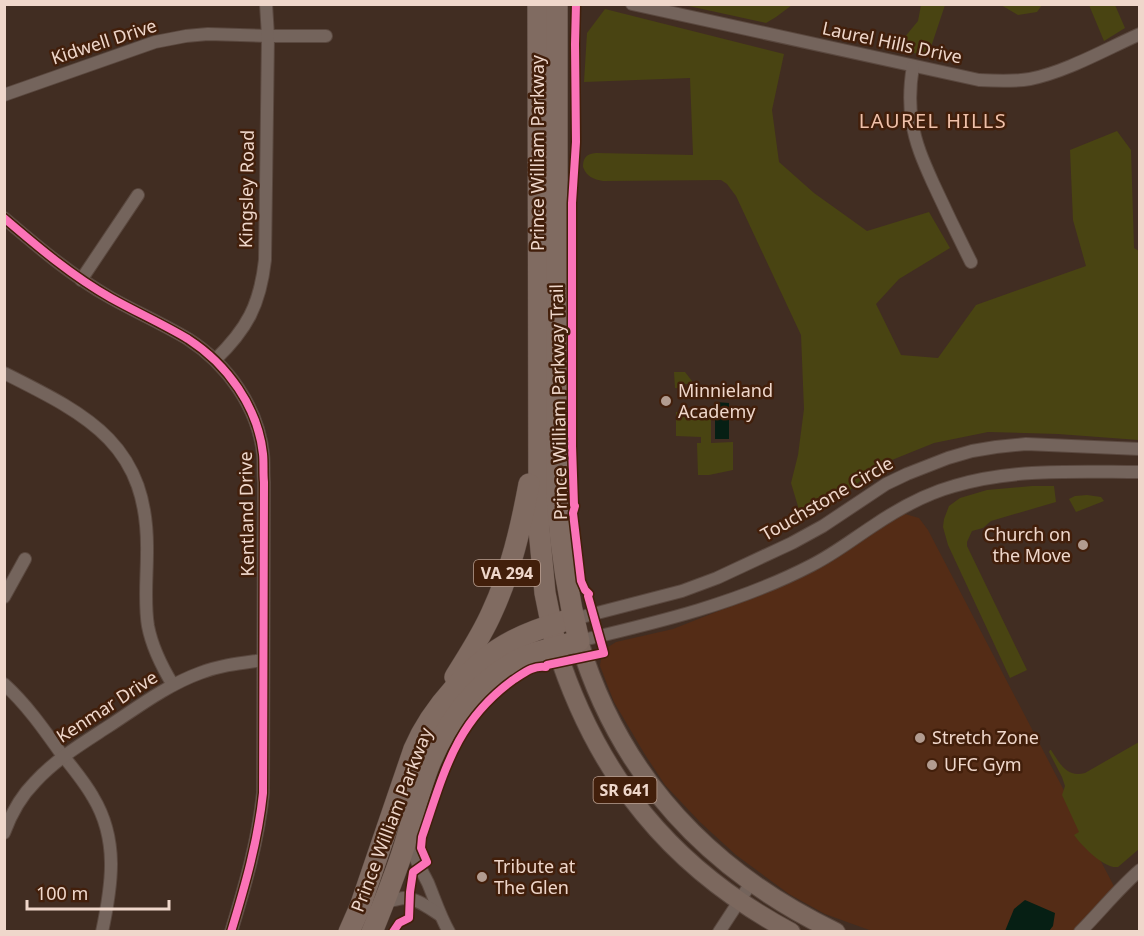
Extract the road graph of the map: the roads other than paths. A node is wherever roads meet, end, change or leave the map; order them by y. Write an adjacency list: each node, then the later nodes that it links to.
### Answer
1 (266, 4): 6 (street, Kingsley Road)
2 (538, 4): 16 (highway, Prince William Parkway / VA 294)
3 (557, 4): 21 (highway, Prince William Parkway / VA 294)
4 (632, 4): 8 (street, Laurel Hills Drive)
5 (1140, 34): 8 (street, Laurel Hills Drive)
6 (268, 36): 7 (street, Kidwell Drive); 9 (street, Kidwell Drive); 14 (street, Kingsley Road)
7 (326, 36)
8 (913, 66): 12 (street)
9 (4, 95)
10 (138, 195): 13 (street)
11 (4, 218): 13 (street, Kentland Drive)
12 (971, 262)
13 (81, 280): 14 (street, Kentland Drive)
14 (215, 360): 25 (street, Kentland Drive)
15 (4, 373): 27 (street)
16 (538, 414): 22 (highway, Prince William Parkway); 28 (highway, VA 294)
17 (1140, 449): 21 (street, Touchstone Circle)
18 (1140, 472): 23 (street)
19 (25, 559): 20 (street)
20 (4, 597)
21 (574, 619): 22 (highway, Prince William Parkway); 23 (highway, Prince William Parkway / VA 294)
22 (551, 625): 24 (highway, Prince William Parkway); 28 (highway, Prince William Parkway)
23 (579, 641): 24 (highway, Prince William Parkway); 33 (main road, SR 641)
24 (556, 647): 30 (highway, Prince William Parkway); 34 (main road, SR 641)
25 (263, 660): 27 (street, Kenmar Drive); 39 (street, Kentland Drive)
26 (4, 684): 29 (street)
27 (173, 685): 29 (street, Kenmar Drive)
28 (432, 716): 40 (highway, Prince William Parkway / VA 294)
29 (64, 756): 31 (street, Kenmar Drive); 38 (street)
30 (409, 829): 35 (highway, Prince William Parkway); 36 (street)
31 (4, 833)
32 (1140, 870): 37 (street)
33 (751, 883): 34 (street); 45 (main road, SR 641)
34 (739, 901): 43 (street); 44 (main road, SR 641)
35 (384, 902): 36 (street); 41 (highway, Prince William Parkway)
36 (440, 915): 42 (street)
37 (1095, 917): 46 (street); 47 (street)
38 (102, 932)
39 (231, 932)
40 (349, 932)
41 (372, 932)
42 (449, 932)
43 (720, 932)
44 (791, 932)
45 (836, 932)
46 (1080, 932)
47 (1089, 932)

